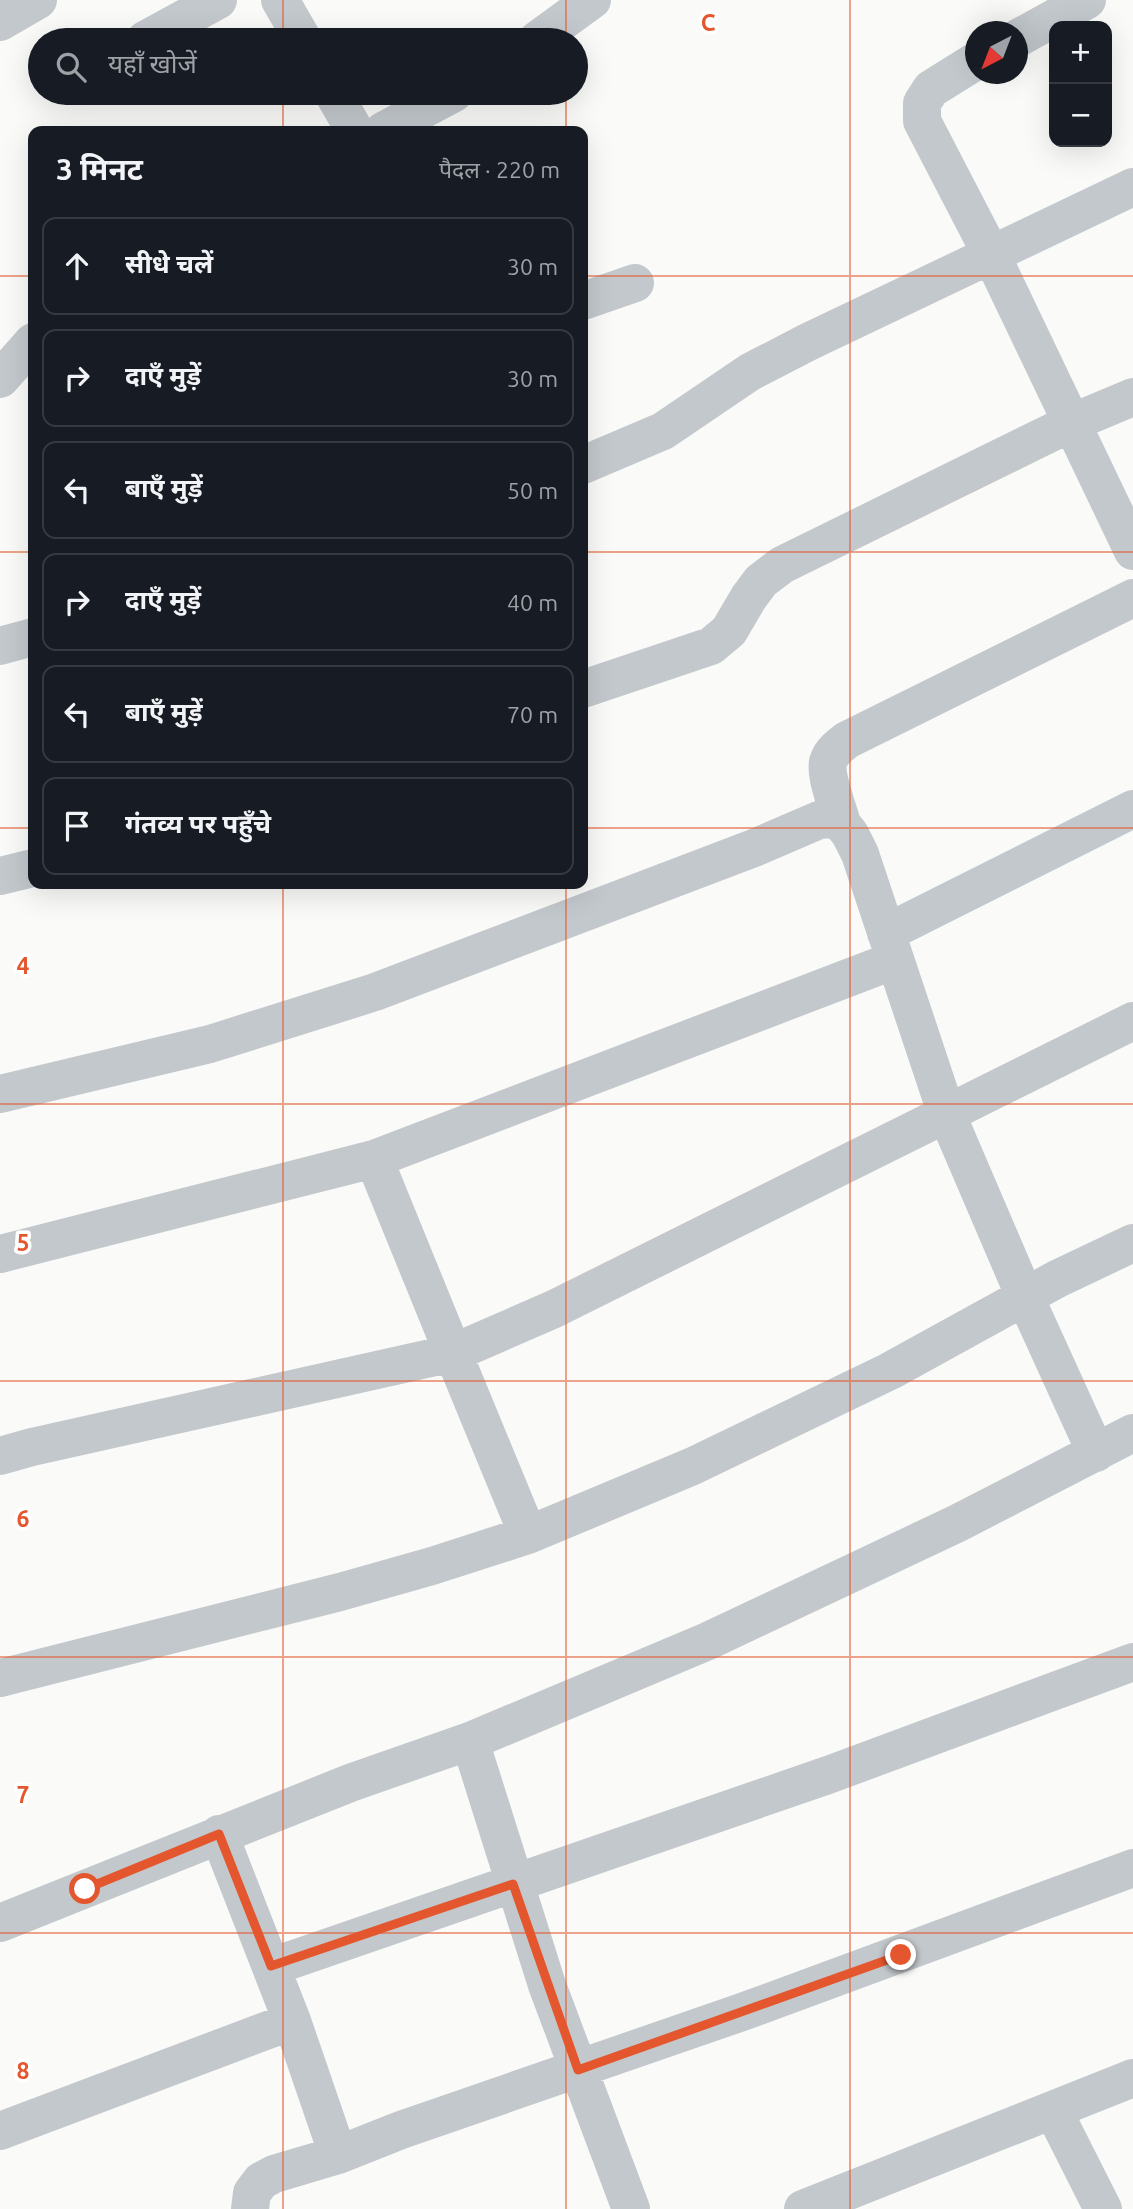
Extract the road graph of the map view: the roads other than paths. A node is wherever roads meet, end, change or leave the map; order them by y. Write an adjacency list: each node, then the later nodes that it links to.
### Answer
1 (38, 0): 6 (street)
2 (218, 0): 7 (street)
3 (280, 0): 8 (street)
4 (592, 0): 9 (street)
5 (1087, 0): 10 (street)
6 (0, 22)
7 (167, 28)
8 (296, 28)
9 (554, 28)
10 (1028, 32)
11 (965, 67): 17 (street)
12 (340, 105): 14 (street)
13 (432, 105): 15 (street)
14 (352, 126)
15 (392, 126)
16 (1133, 187): 17 (street)
17 (991, 254): 23 (street); 24 (street)
18 (635, 284): 19 (street)
19 (588, 299)
20 (28, 348): 21 (street)
21 (0, 379)
22 (1133, 397): 23 (street)
23 (1071, 423): 25 (street); 29 (street)
24 (588, 463)
25 (1133, 551)
26 (1133, 598): 31 (street)
27 (28, 638): 28 (street)
28 (0, 646)
29 (588, 687)
30 (1133, 809): 34 (street)
31 (842, 824): 34 (street); 36 (street)
32 (28, 869): 33 (street)
33 (0, 876)
34 (890, 947): 37 (street); 38 (street)
35 (1133, 1021): 37 (street)
36 (0, 1094)
37 (947, 1115): 41 (street); 42 (street)
38 (374, 1159): 40 (street); 42 (street)
39 (1133, 1242): 41 (street)
40 (0, 1254)
41 (1024, 1297): 44 (street); 46 (street)
42 (453, 1353): 45 (street); 46 (street)
43 (1133, 1433): 44 (street)
44 (1096, 1453): 49 (street)
45 (0, 1456)
46 (528, 1535): 48 (street)
47 (1133, 1662): 52 (street)
48 (0, 1678)
49 (470, 1741): 50 (street); 52 (street)
50 (219, 1834): 53 (street); 54 (street)
51 (1133, 1868): 56 (street)
52 (513, 1884): 54 (street); 56 (street)
53 (0, 1923)
54 (271, 1966): 55 (street)
55 (292, 2021): 59 (street); 60 (street)
56 (578, 2070): 60 (street); 63 (street)
57 (1133, 2078): 58 (street)
58 (1053, 2110): 61 (street); 65 (street)
59 (0, 2130)
60 (338, 2155): 62 (street)
61 (845, 2202): 64 (street)
62 (250, 2209)
63 (631, 2209)
64 (803, 2209)
65 (1103, 2209)

